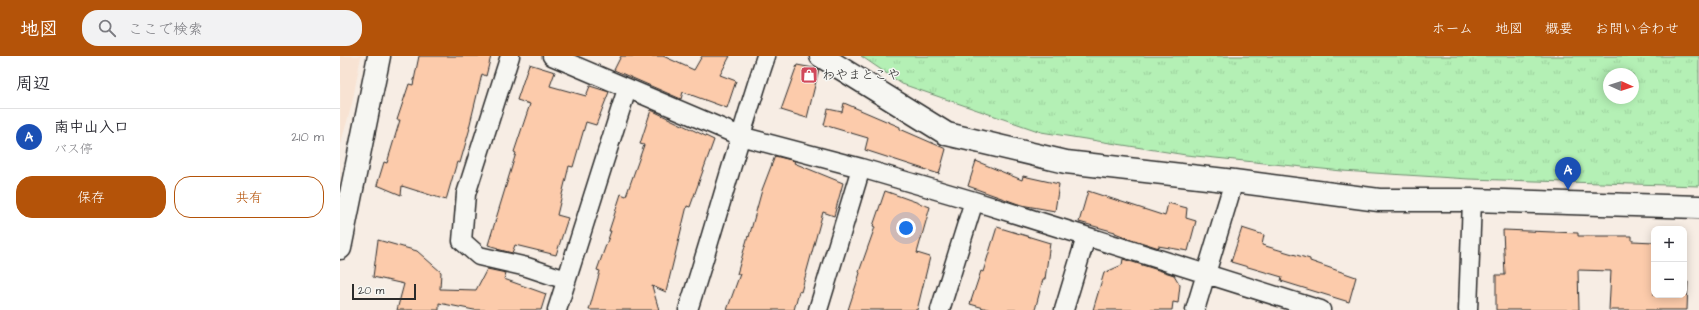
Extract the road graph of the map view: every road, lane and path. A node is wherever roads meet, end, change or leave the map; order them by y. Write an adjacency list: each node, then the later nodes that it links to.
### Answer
1 (378, 56): 10 (street)
2 (510, 56): 17 (street)
3 (552, 56): 6 (street)
4 (766, 56): 7 (street)
5 (821, 56): 9 (street)
6 (627, 89): 7 (street); 17 (street)
7 (740, 136): 8 (street); 19 (street)
8 (861, 168): 12 (street); 20 (street)
9 (1234, 181): 11 (street); 16 (street)
10 (346, 186): 15 (street)
11 (1472, 200): 13 (street); 25 (street)
12 (974, 201): 14 (street); 21 (street)
13 (1699, 207)
14 (1086, 237): 16 (street); 22 (street)
15 (340, 248)
16 (1206, 273): 23 (street); 24 (street)
17 (566, 280): 18 (street)
18 (557, 310)
19 (688, 310)
20 (818, 310)
21 (940, 310)
22 (1064, 310)
23 (1195, 310)
24 (1321, 310)
25 (1468, 310)

